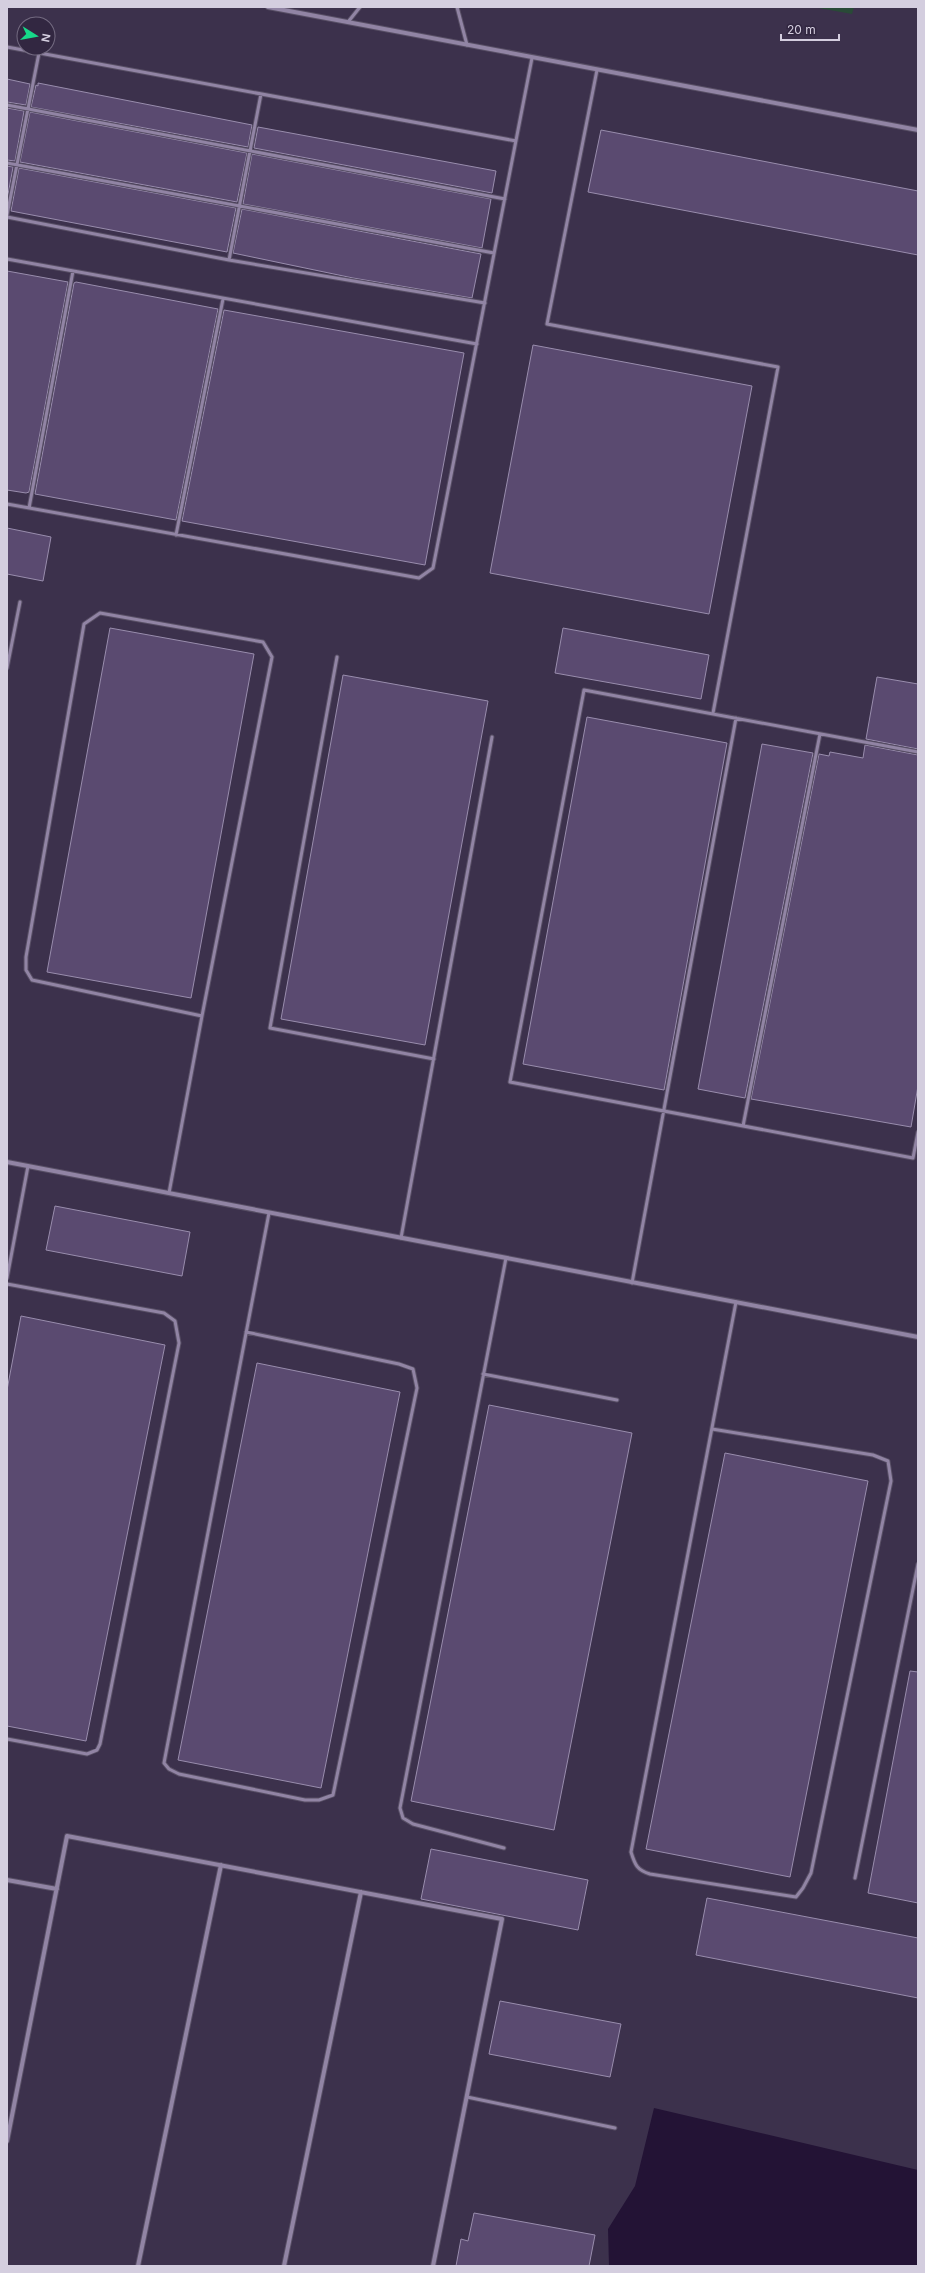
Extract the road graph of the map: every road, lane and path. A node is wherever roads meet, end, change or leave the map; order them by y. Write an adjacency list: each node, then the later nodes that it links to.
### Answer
1 (268, 7): 4 (street)
2 (360, 7): 4 (lane)
3 (457, 7): 5 (lane)
4 (348, 22): 5 (street)
5 (467, 45): 8 (street)
6 (38, 56): 12 (lane)
7 (55, 56): 10 (lane)
8 (532, 58): 9 (street); 14 (lane)
9 (598, 70): 13 (street); 34 (lane)
10 (261, 94): 14 (lane); 15 (lane)
11 (7, 105): 12 (lane)
12 (28, 109): 15 (lane); 17 (lane)
13 (918, 130)
14 (516, 142): 18 (lane)
15 (250, 150): 18 (lane); 19 (lane)
16 (7, 163): 17 (lane)
17 (17, 165): 19 (lane); 20 (lane)
18 (505, 199): 21 (lane)
19 (239, 207): 21 (lane); 23 (lane)
20 (7, 216): 23 (lane)
21 (494, 254): 26 (lane)
22 (7, 259): 24 (lane)
23 (229, 260): 26 (lane)
24 (73, 271): 25 (lane); 29 (lane)
25 (223, 299): 27 (lane); 30 (lane)
26 (485, 303): 27 (lane)
27 (477, 344): 30 (lane)
28 (7, 504): 29 (lane)
29 (29, 508): 30 (lane)
30 (176, 534)
31 (20, 602): 33 (lane)
32 (337, 657): 40 (lane)
33 (7, 668)
34 (713, 713): 35 (lane); 41 (lane)
35 (736, 718): 36 (lane); 41 (lane)
36 (820, 734): 38 (lane); 42 (lane)
37 (492, 737): 40 (lane)
38 (918, 752)
39 (202, 1016): 39 (lane); 46 (lane)
40 (434, 1060): 48 (lane)
41 (664, 1111): 42 (lane); 51 (lane)
42 (743, 1126): 43 (lane)
43 (918, 1132)
44 (7, 1162): 45 (street)
45 (28, 1166): 46 (street); 50 (lane)
46 (169, 1194): 47 (street)
47 (269, 1213): 48 (street); 54 (lane)
48 (401, 1238): 49 (street)
49 (506, 1258): 51 (street); 56 (lane)
50 (7, 1278)
51 (632, 1283): 53 (street)
52 (7, 1284): 60 (lane)
53 (736, 1302): 55 (street); 58 (lane)
54 (246, 1332): 54 (lane)
55 (918, 1337)
56 (483, 1374): 57 (lane); 61 (lane)
57 (617, 1400)
58 (712, 1429): 58 (lane)
59 (918, 1564): 63 (lane)
60 (7, 1739)
61 (504, 1848)
62 (221, 1865): 65 (street); 66 (street); 70 (street)
63 (855, 1878)
64 (7, 1880): 65 (street)
65 (57, 1889): 69 (street)
66 (361, 1892): 67 (street); 71 (street)
67 (468, 2097): 68 (lane); 72 (street)
68 (615, 2128)
69 (7, 2141)
70 (138, 2266)
71 (284, 2266)
72 (433, 2266)

